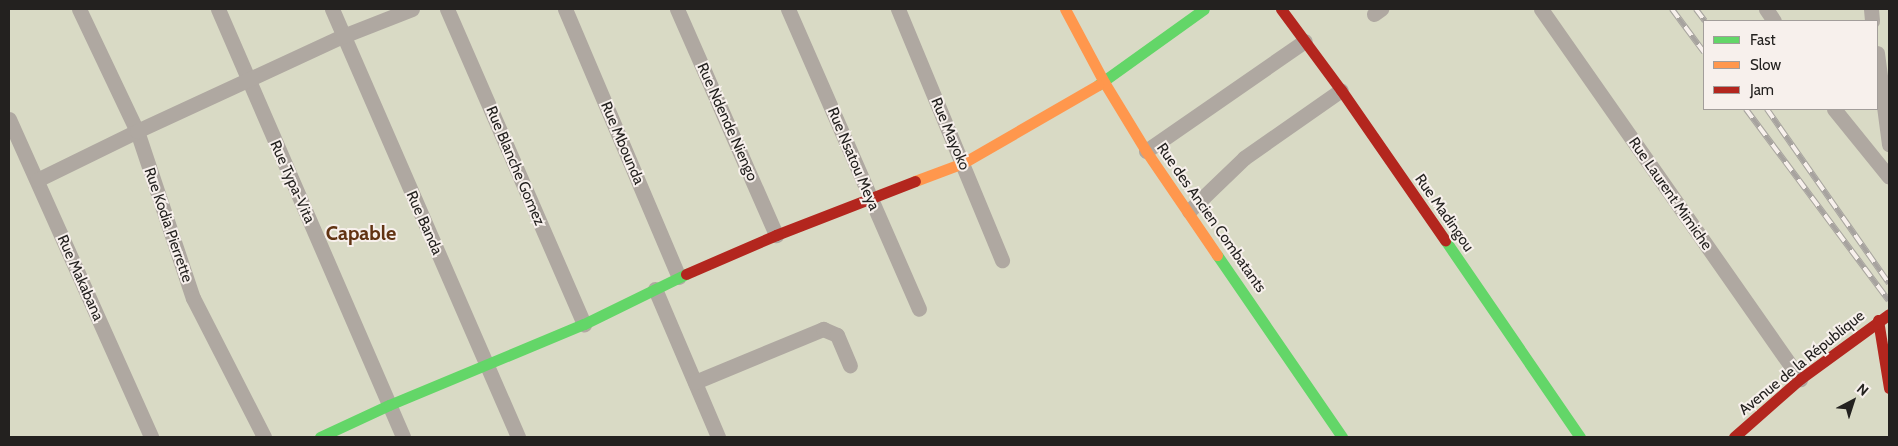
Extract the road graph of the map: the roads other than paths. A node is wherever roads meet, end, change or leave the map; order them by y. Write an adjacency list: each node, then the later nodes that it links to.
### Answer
1 (80, 9): 24 (street, Rue Kodia Pierrette)
2 (218, 9): 19 (street, Rue Typa-Vita)
3 (332, 9): 16 (street, Rue Banda)
4 (412, 9): 16 (street)
5 (447, 9): 39 (street, Rue Blanche Gomez)
6 (564, 9): 34 (street, Rue Mbounda)
7 (678, 9): 32 (street, Rue Ndende Niengo)
8 (788, 9): 30 (street, Rue Nsatou Meya)
9 (898, 9): 27 (street, Rue Mayoko)
10 (1065, 9): 20 (street, Rue des Ancien Combatants)
11 (1204, 9): 20 (street)
12 (1281, 9): 17 (street, Rue Madingou)
13 (1541, 9): 42 (street, Rue Laurent Mimiche)
14 (1766, 9): 15 (street)
15 (1773, 20)
16 (343, 36): 19 (street); 40 (street, Rue Banda)
17 (1305, 41): 21 (street, Rue Madingou); 26 (street)
18 (1878, 61): 25 (street)
19 (247, 80): 24 (street); 45 (street, Rue Typa-Vita)
20 (1104, 82): 26 (street, Rue des Ancien Combatants); 27 (street)
21 (1341, 90): 31 (street); 53 (street, Rue Madingou)
22 (1835, 110): 28 (street)
23 (9, 118): 29 (street, Rue Makabana)
24 (137, 131): 29 (street); 47 (street, Rue Kodia Pierrette)
25 (1889, 144)
26 (1146, 151): 31 (street, Rue des Ancien Combatants)
27 (963, 163): 30 (street); 33 (street, Rue Mayoko)
28 (1889, 177)
29 (37, 180): 46 (street, Rue Makabana)
30 (869, 198): 32 (street); 36 (street, Rue Nsatou Meya)
31 (1189, 211): 52 (street, Rue des Ancien Combatants)
32 (776, 236): 34 (street)
33 (1002, 260)
34 (679, 277): 35 (street)
35 (655, 289): 39 (street); 43 (street)
36 (919, 308)
37 (1889, 314): 38 (street, Avenue de la République)
38 (1878, 320): 42 (street, Avenue de la République); 44 (street)
39 (584, 324): 40 (street)
40 (486, 365): 45 (street); 50 (street, Rue Banda)
41 (850, 365): 43 (street)
42 (1800, 379): 54 (street, Avenue de la République)
43 (694, 382): 51 (street)
44 (1889, 388)
45 (389, 405): 48 (street); 49 (street, Rue Typa-Vita)
46 (151, 437)
47 (264, 437)
48 (320, 437)
49 (403, 437)
50 (518, 437)
51 (718, 437)
52 (1342, 437)
53 (1580, 437)
54 (1734, 437)

